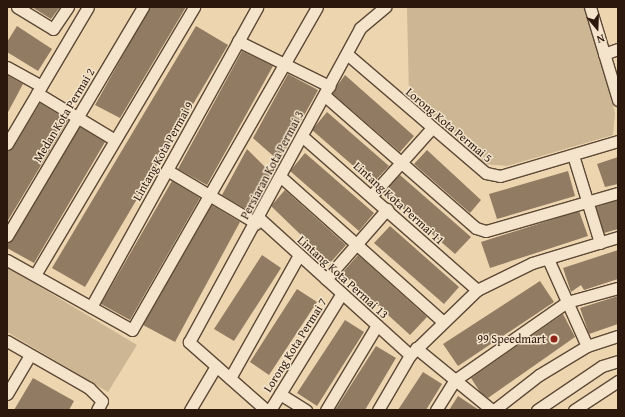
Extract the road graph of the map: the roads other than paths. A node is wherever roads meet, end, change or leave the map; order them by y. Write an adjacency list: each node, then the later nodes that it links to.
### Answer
1 (17, 7): 2 (street)
2 (68, 7)
3 (88, 7): 16 (street)
4 (143, 7): 19 (street, Medan Kota Permai 2)
5 (194, 7): 22 (street)
6 (257, 7): 10 (street, Lintang Kota Permai 9)
7 (317, 7): 14 (street)
8 (385, 7): 12 (street, Persiaran Kota Permai 3)
9 (590, 7): 13 (street)
10 (238, 41): 14 (street); 27 (street, Lintang Kota Permai 9)
11 (618, 49): 13 (street)
12 (346, 54): 17 (street, Persiaran Kota Permai 3); 20 (street, Lorong Kota Permai 5)
13 (604, 54): 18 (street)
14 (287, 65): 17 (street); 31 (street)
15 (7, 67): 16 (street)
16 (39, 90): 19 (street); 24 (street)
17 (327, 91): 21 (street, Persiaran Kota Permai 3); 26 (street)
18 (618, 98)
19 (78, 117): 22 (street); 35 (street, Medan Kota Permai 2)
20 (432, 129): 25 (street, Lorong Kota Permai 5); 26 (street)
21 (304, 136): 28 (street, Persiaran Kota Permai 3); 30 (street, Lintang Kota Permai 11)
22 (115, 140): 42 (street)
23 (618, 141): 25 (street, Lorong Kota Permai 5)
24 (7, 144)
25 (573, 155): 32 (street)
26 (403, 164): 30 (street); 32 (street)
27 (167, 170): 31 (street, Lintang Kota Permai 13); 48 (street, Lintang Kota Permai 9)
28 (281, 177): 34 (street, Persiaran Kota Permai 3); 38 (street)
29 (618, 193): 32 (street)
30 (372, 195): 33 (street, Lintang Kota Permai 11)
31 (210, 196): 34 (street, Lintang Kota Permai 13); 48 (street)
32 (588, 202): 37 (street)
33 (387, 209): 38 (street); 45 (street, Lintang Kota Permai 11)
34 (257, 221): 39 (street, Lintang Kota Permai 13); 57 (street, Persiaran Kota Permai 3)
35 (7, 236)
36 (618, 238): 37 (street)
37 (600, 243): 40 (street)
38 (357, 244): 43 (street); 49 (street)
39 (299, 255): 43 (street, Lintang Kota Permai 13); 58 (street)
40 (548, 259): 45 (street); 47 (street)
41 (7, 260): 42 (street)
42 (35, 275): 48 (street)
43 (326, 279): 46 (street, Lintang Kota Permai 13)
44 (618, 288): 47 (street)
45 (477, 290): 49 (street)
46 (342, 293): 50 (street, Lintang Kota Permai 13); 62 (street, Lorong Kota Permai 7)
47 (567, 302): 53 (street); 59 (street)
48 (91, 307)
49 (442, 321): 54 (street)
50 (377, 324): 54 (street, Lintang Kota Permai 13); 68 (street)
51 (618, 336): 53 (street)
52 (7, 341): 55 (street)
53 (587, 346): 71 (street)
54 (413, 351): 59 (street, Lintang Kota Permai 13); 69 (street)
55 (30, 355): 61 (street); 63 (street)
56 (618, 361): 72 (street)
57 (216, 366): 58 (street); 64 (street)
58 (230, 378): 65 (street)
59 (455, 380): 70 (street); 71 (street, Lintang Kota Permai 13)
60 (618, 381): 73 (street)
61 (7, 394)
62 (280, 394): 66 (street, Lorong Kota Permai 7); 67 (street)
63 (100, 406)
64 (190, 410)
65 (266, 410)
66 (270, 410)
67 (306, 410)
68 (326, 410)
69 (378, 410)
70 (436, 410)
71 (493, 410)
72 (537, 410)
73 (574, 410)

